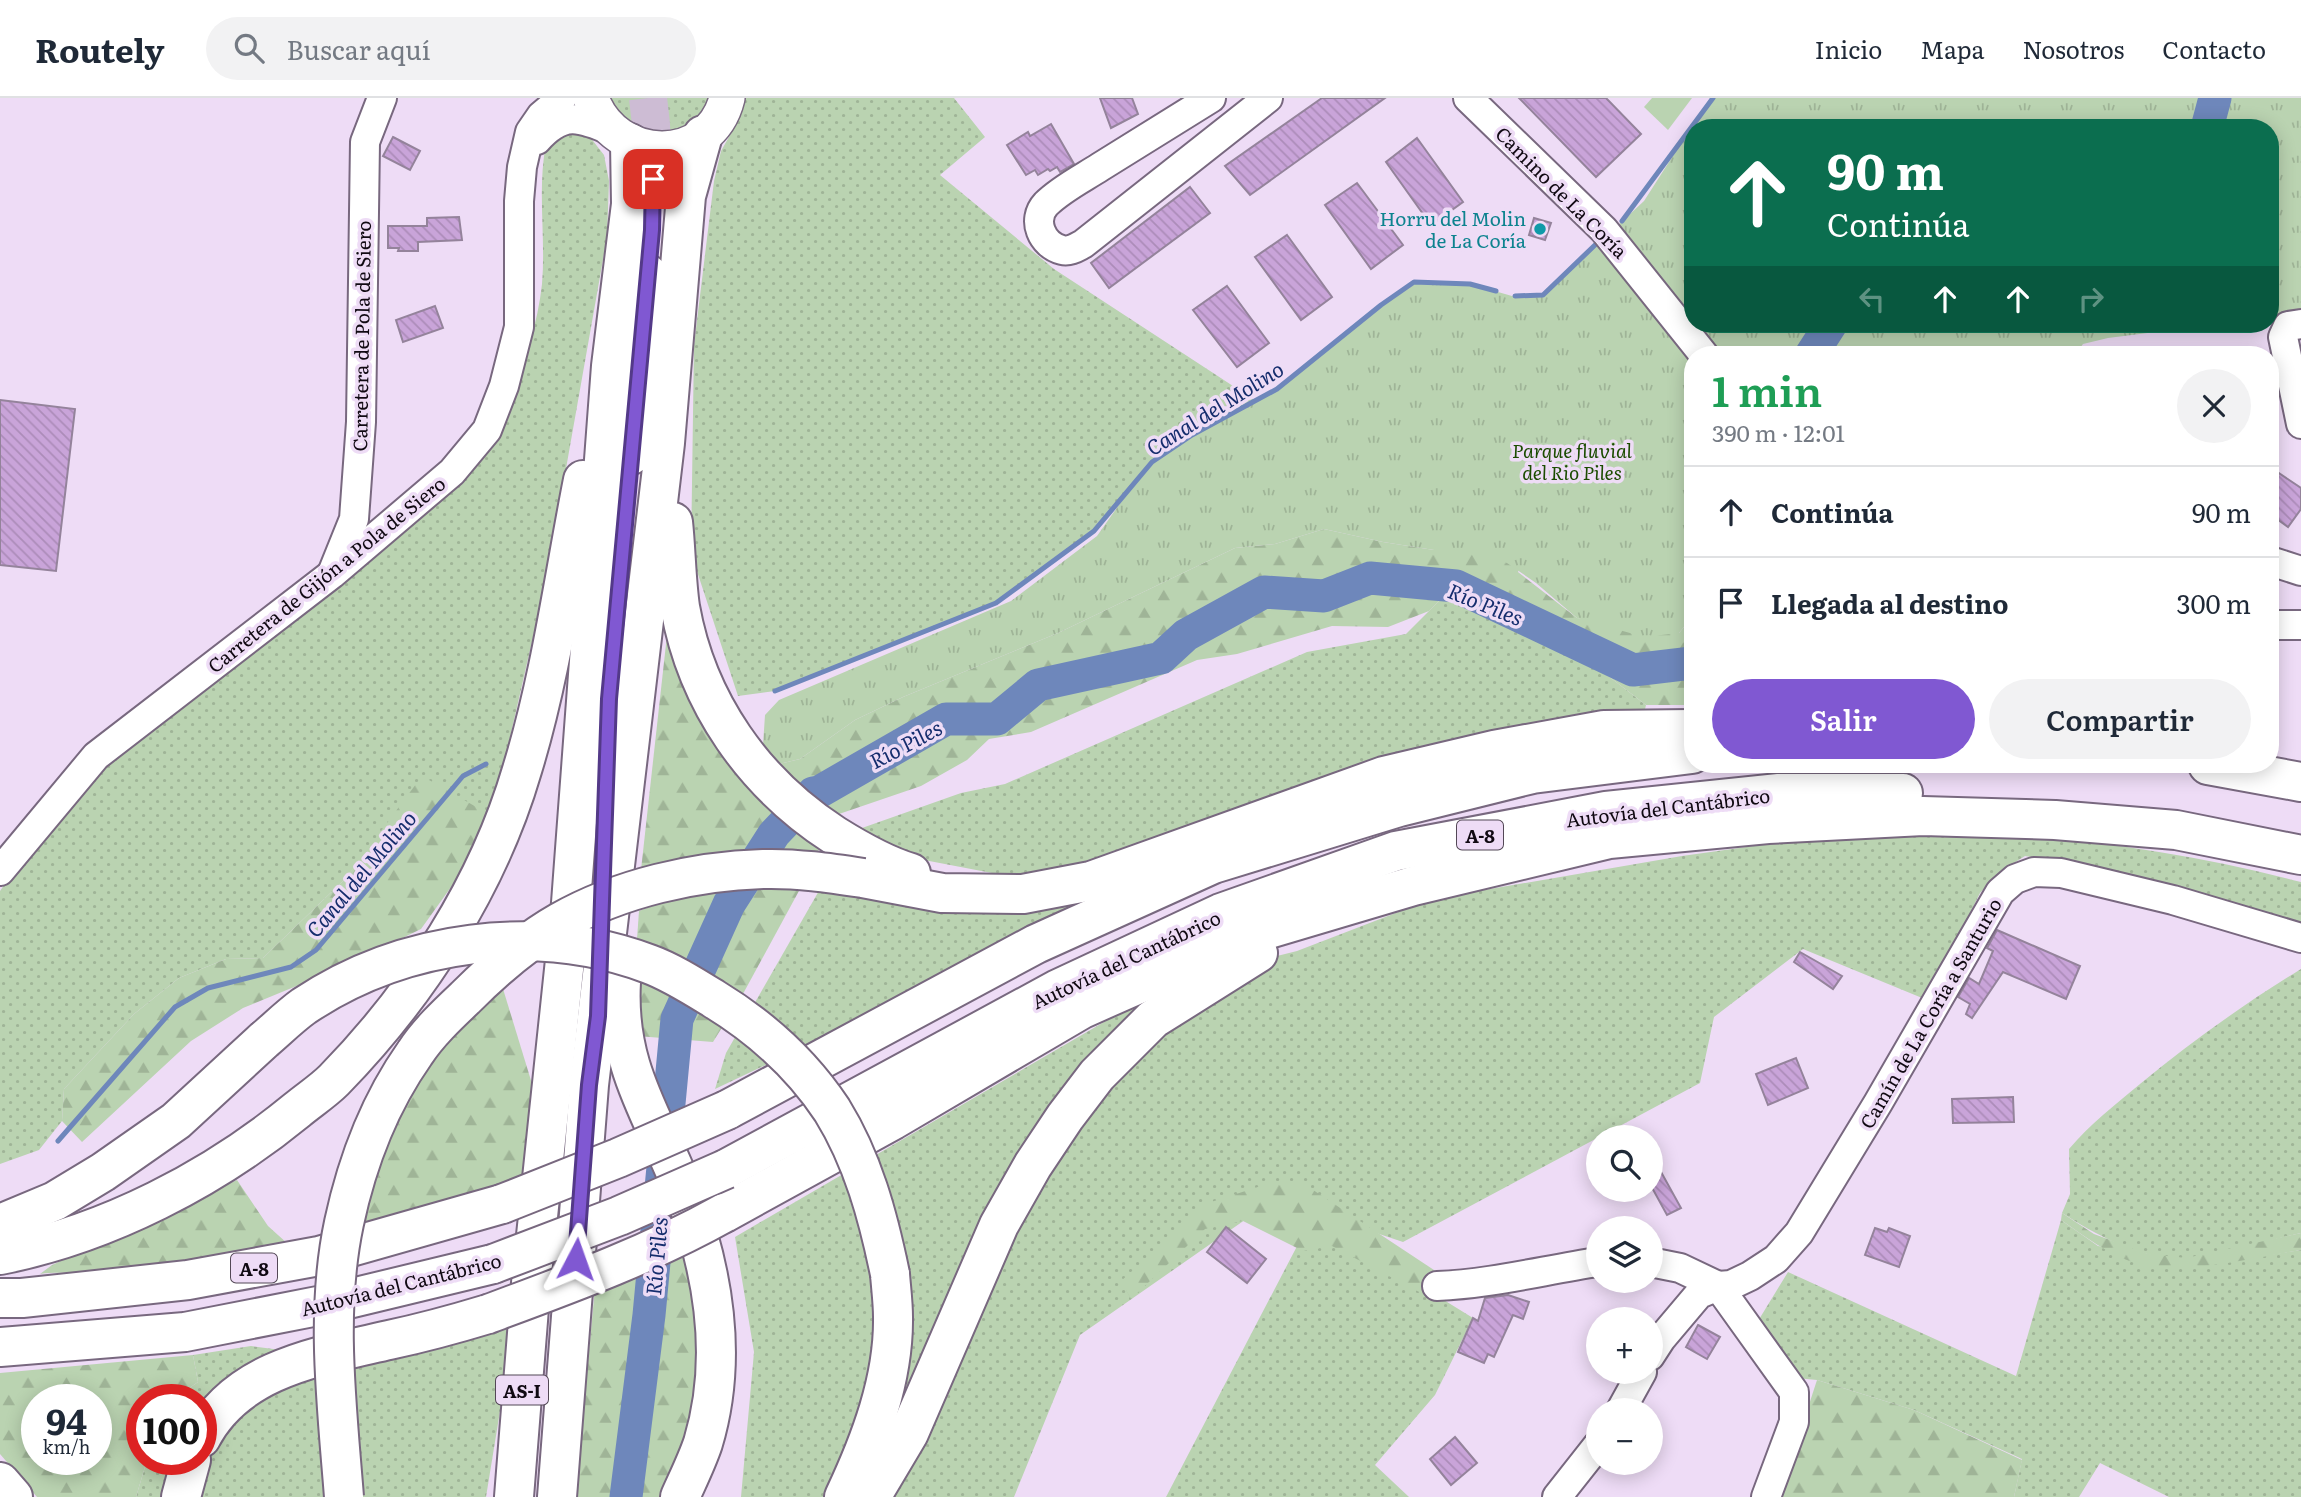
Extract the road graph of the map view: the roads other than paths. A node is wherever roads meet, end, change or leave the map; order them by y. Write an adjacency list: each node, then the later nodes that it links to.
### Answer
1 (382, 98): 19 (street, Carretera de Pola de Siero)
2 (562, 98): 10 (street, Carretera de Gijón a Pola de Siero)
3 (591, 98): 9 (main road)
4 (727, 98): 8 (main road)
5 (1211, 98): 6 (street)
6 (1268, 98)
7 (1468, 98): 13 (street, Camino de La Coría)
8 (703, 135): 9 (main road); 16 (highway)
9 (621, 137): 10 (street); 14 (highway)
10 (522, 166): 19 (street, Carretera de Gijón a Pola de Siero)
11 (653, 179): 22 (highway)
12 (2301, 324): 15 (street)
13 (1684, 330)
14 (611, 366): 34 (highway); 37 (highway)
15 (2301, 424)
16 (665, 443): 22 (highway); 31 (highway)
17 (2279, 564): 18 (street)
18 (2301, 571)
19 (332, 574): 25 (street, Carretera de Gijón a Pola de Siero)
20 (2279, 625): 21 (street)
21 (2301, 625)
22 (622, 705): 34 (highway); 55 (highway, AS-I); 56 (highway, bridge)
23 (1684, 729): 31 (highway)
24 (1684, 755): 43 (highway, A-8, bridge)
25 (96, 756): 29 (street); 32 (street, Carretera de Gijón a Pola de Siero)
26 (2252, 773): 27 (highway)
27 (2301, 782)
28 (2301, 839): 45 (highway, Autovía del Cantábrico / A-8, bridge)
29 (0, 844)
30 (2301, 855): 33 (highway)
31 (856, 861): 52 (highway, bridge)
32 (0, 871)
33 (1413, 886): 46 (highway, bridge); 58 (highway)
34 (571, 903): 40 (highway, AS-I)
35 (2301, 938): 42 (street, Camín de La Coría a Santurio)
36 (0, 1224): 57 (highway, bridge)
37 (0, 1255)
38 (1586, 1264): 41 (street)
39 (1663, 1265): 42 (street)
40 (531, 1283): 53 (highway); 54 (highway, AS-I)
41 (1437, 1286)
42 (1718, 1286): 44 (street, Camín de La Coría a Santurio); 60 (street)
43 (0, 1298)
44 (1663, 1337)
45 (0, 1347)
46 (217, 1417)
47 (1586, 1460): 59 (street)
48 (187, 1475): 51 (highway)
49 (0, 1482): 50 (highway)
50 (13, 1497)
51 (181, 1497)
52 (344, 1497)
53 (499, 1497)
54 (514, 1497)
55 (557, 1497)
56 (680, 1497)
57 (844, 1497)
58 (871, 1497)
59 (1557, 1497)
60 (1766, 1497)

